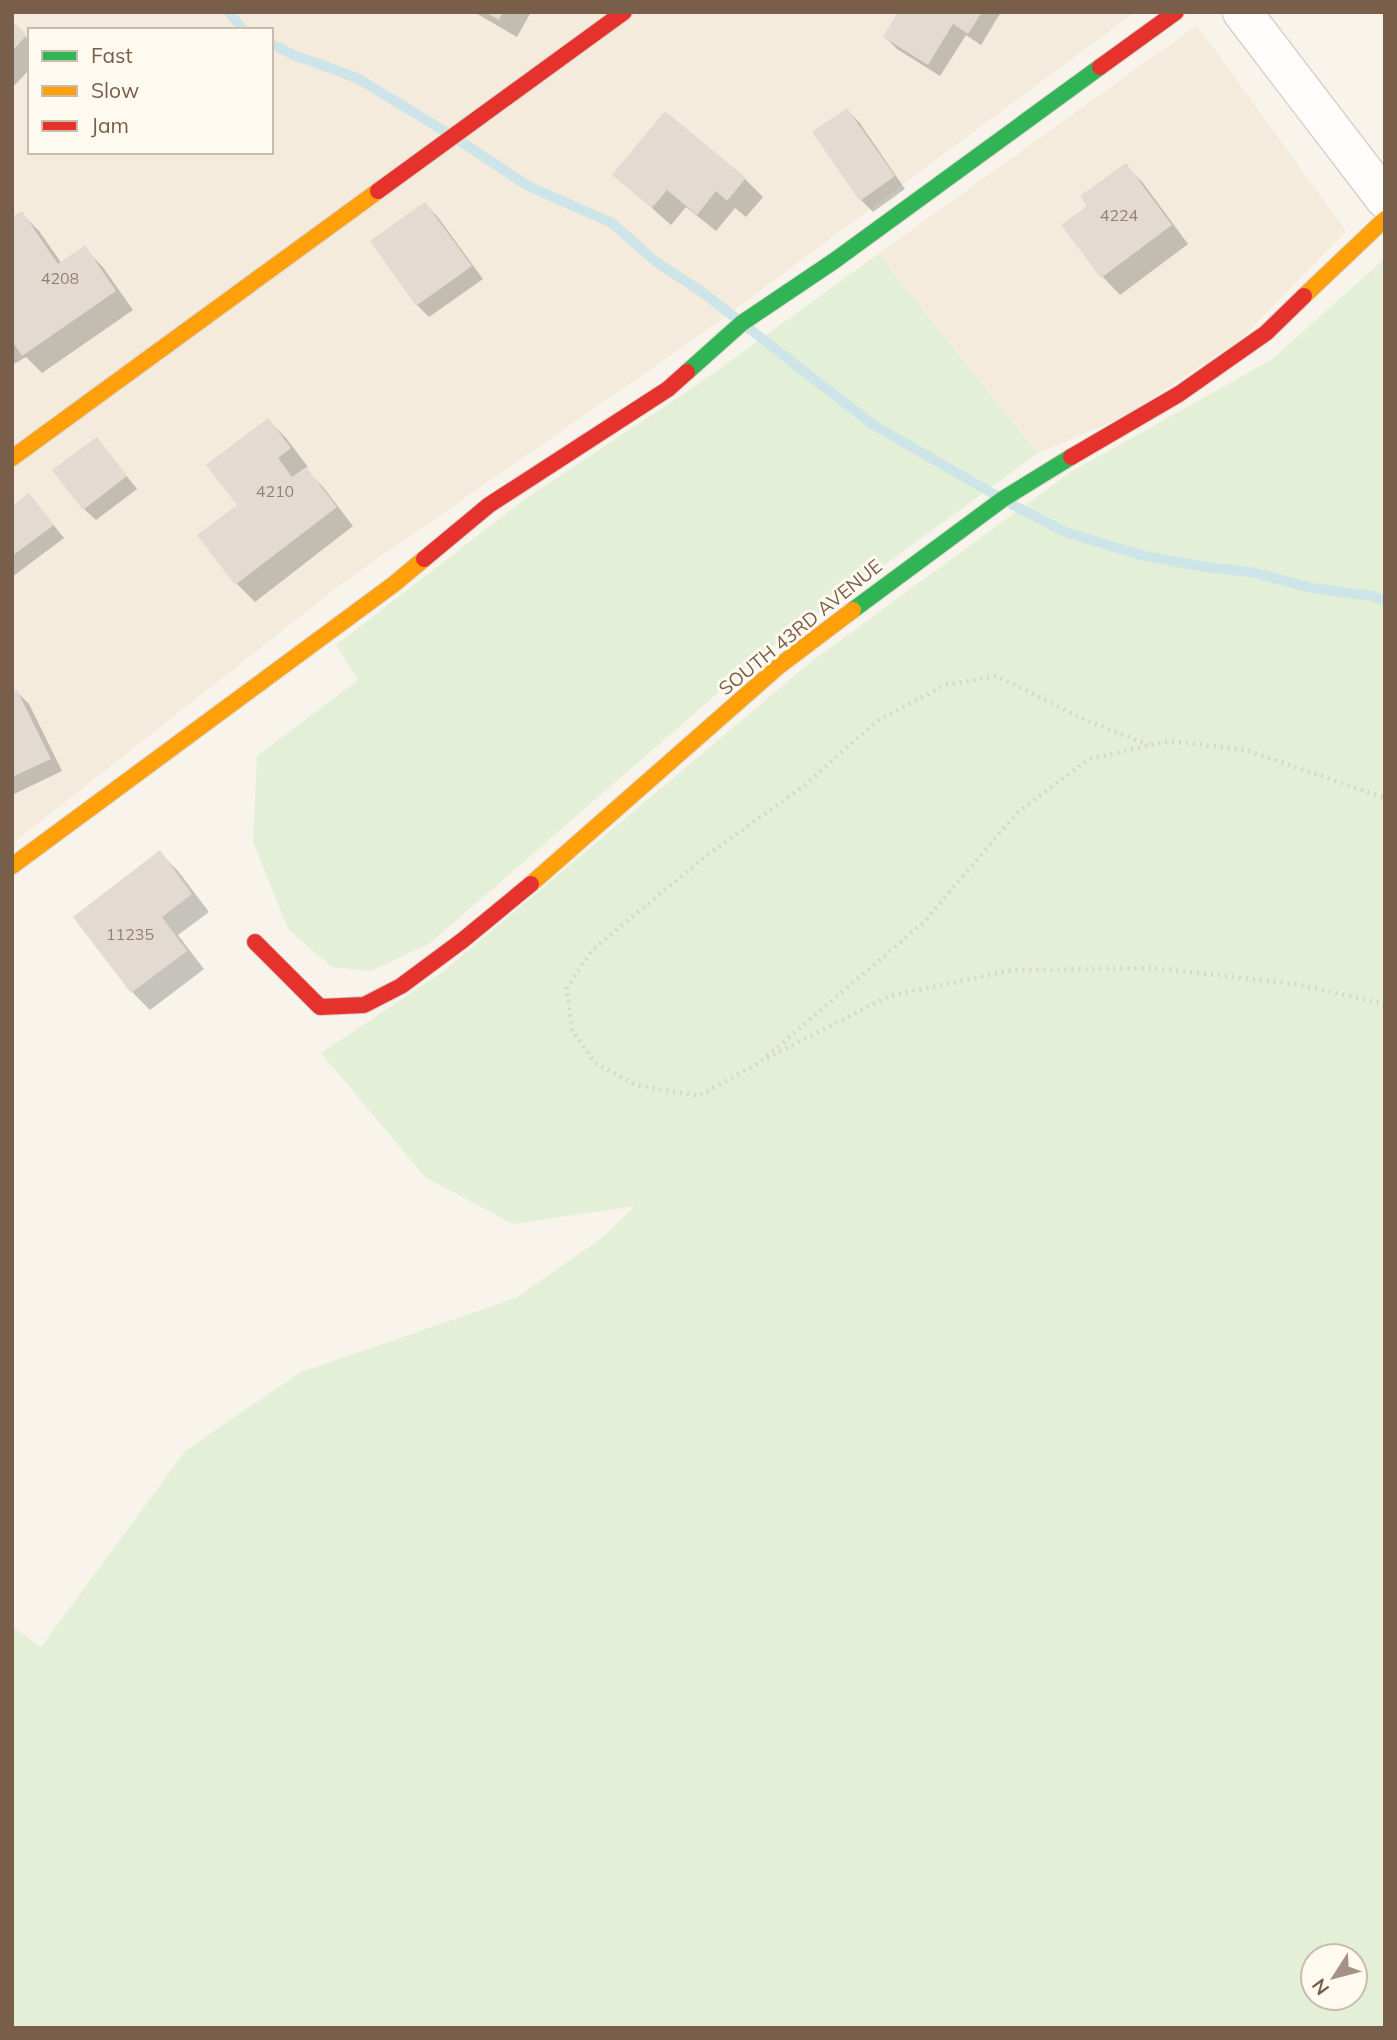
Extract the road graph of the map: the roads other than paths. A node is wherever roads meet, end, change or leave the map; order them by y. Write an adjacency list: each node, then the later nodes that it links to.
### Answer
1 (624, 12): 6 (street)
2 (1176, 12): 7 (street)
3 (1242, 12): 4 (street)
4 (1385, 199)
5 (1385, 219): 8 (street, SOUTH 43RD AVENUE)
6 (12, 457)
7 (12, 866)
8 (255, 942)

